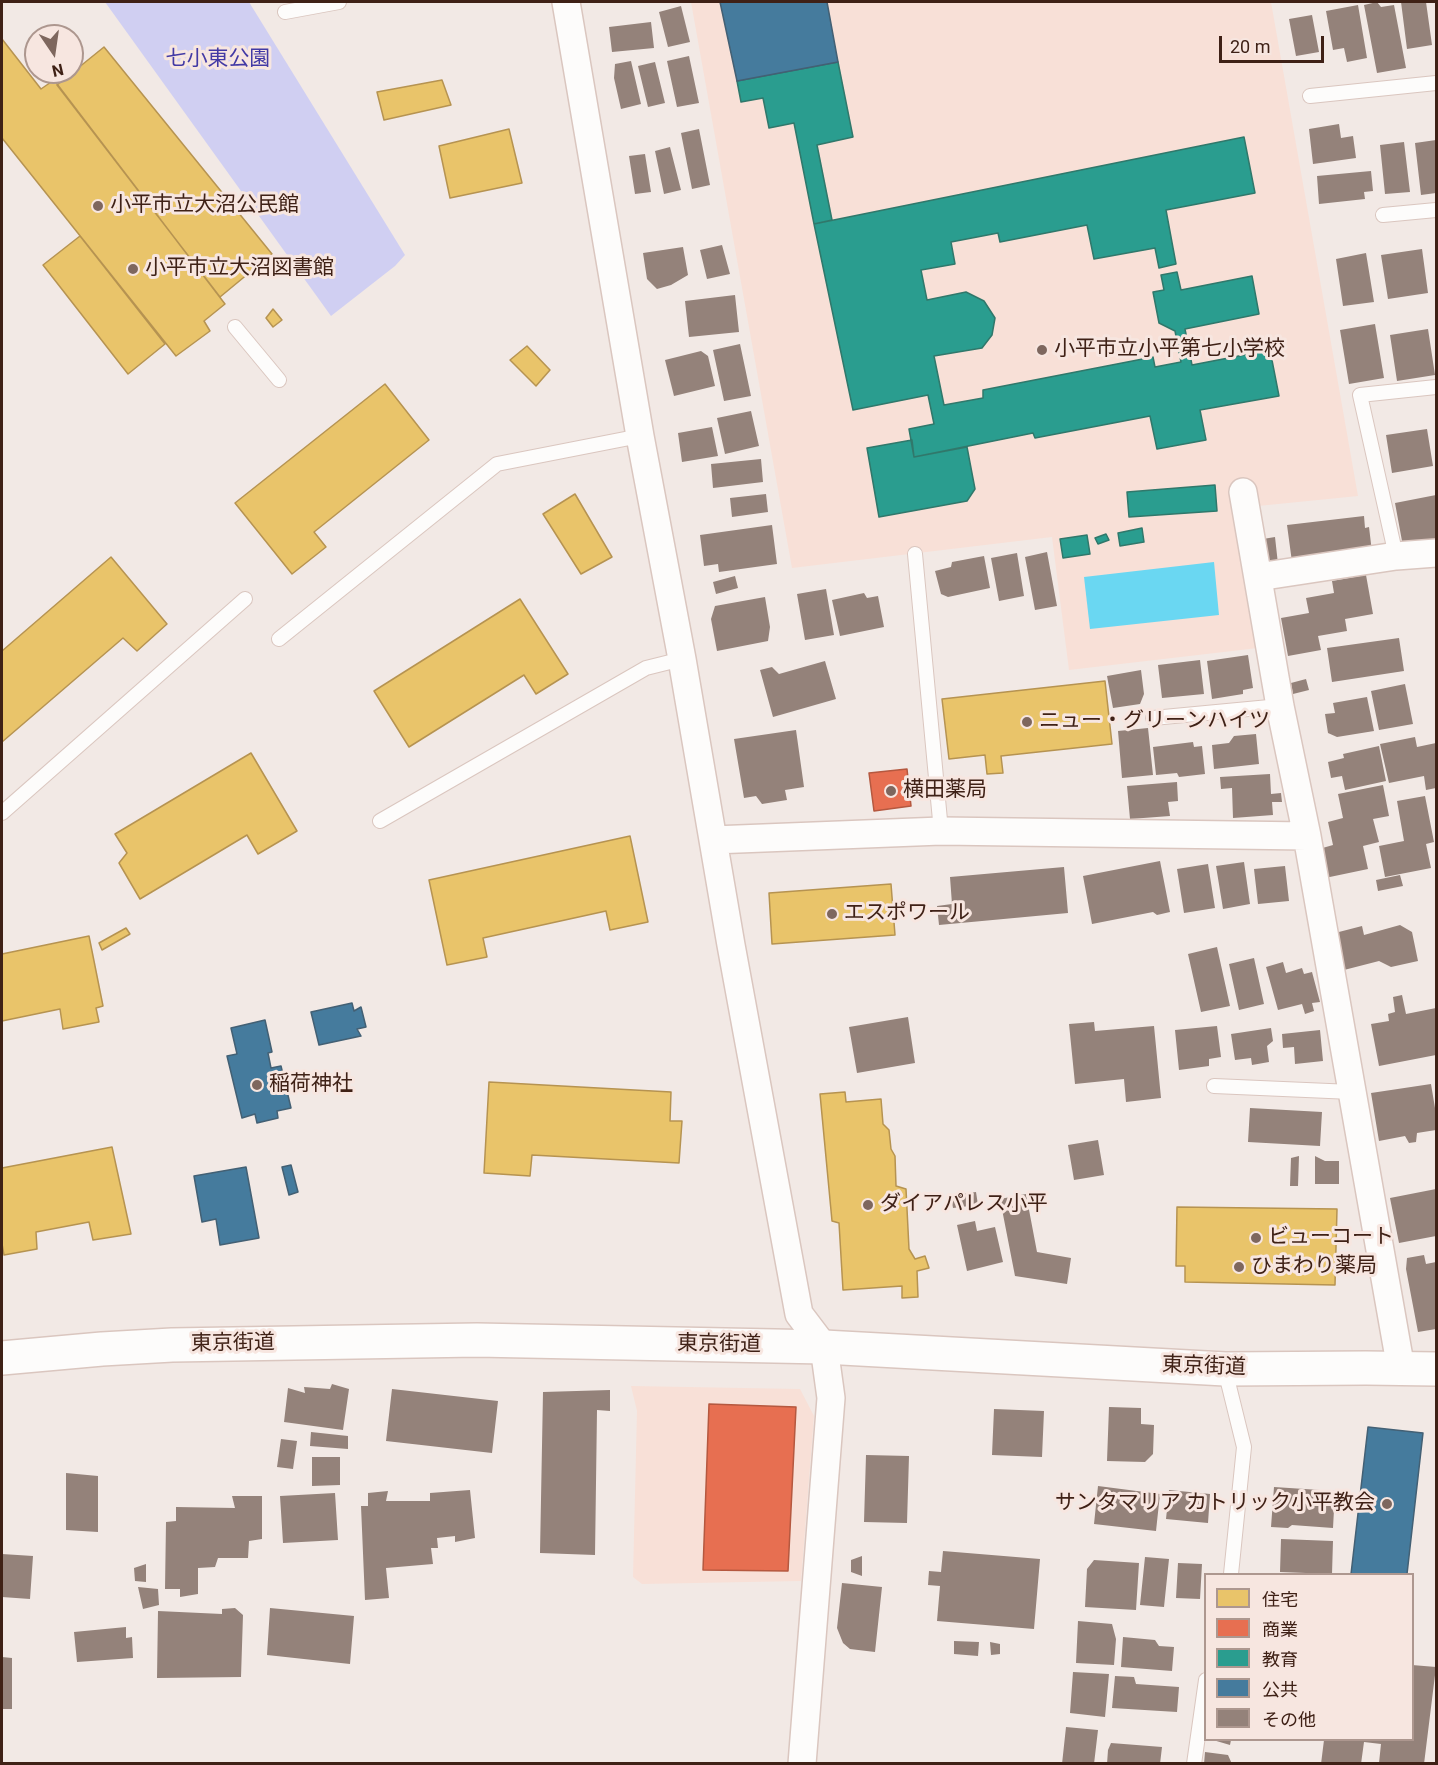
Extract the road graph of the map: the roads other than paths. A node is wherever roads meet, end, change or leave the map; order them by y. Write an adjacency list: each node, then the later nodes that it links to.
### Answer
1 (339, 2): 3 (lane)
2 (566, 2): 11 (street)
3 (285, 12)
4 (1437, 83): 5 (lane)
5 (1310, 96)
6 (1437, 210): 7 (lane)
7 (1383, 215)
8 (235, 327): 9 (lane)
9 (279, 380)
10 (1437, 387): 15 (lane)
11 (640, 436): 18 (lane); 19 (street)
12 (1243, 492): 16 (street)
13 (1437, 553): 15 (street)
14 (915, 554): 24 (lane)
15 (1396, 556): 16 (street)
16 (1258, 577): 20 (street)
17 (245, 599): 22 (lane)
18 (279, 639)
19 (682, 659): 23 (lane); 26 (street)
20 (1280, 706): 21 (lane); 25 (street)
21 (1153, 718)
22 (2, 813)
23 (380, 821)
24 (941, 831): 25 (street); 26 (street)
25 (1307, 836): 28 (street)
26 (713, 840): 29 (street)
27 (1214, 1086): 28 (lane)
28 (1352, 1092): 32 (street)
29 (824, 1347): 30 (main road, 東京街道); 31 (main road, 東京街道); 36 (street)
30 (2, 1358)
31 (1225, 1369): 32 (main road, 東京街道); 34 (lane)
32 (1401, 1369): 33 (main road, 東京街道)
33 (1437, 1370)
34 (1231, 1573)
35 (1204, 1694): 37 (lane)
36 (802, 1764)
37 (1194, 1764)

